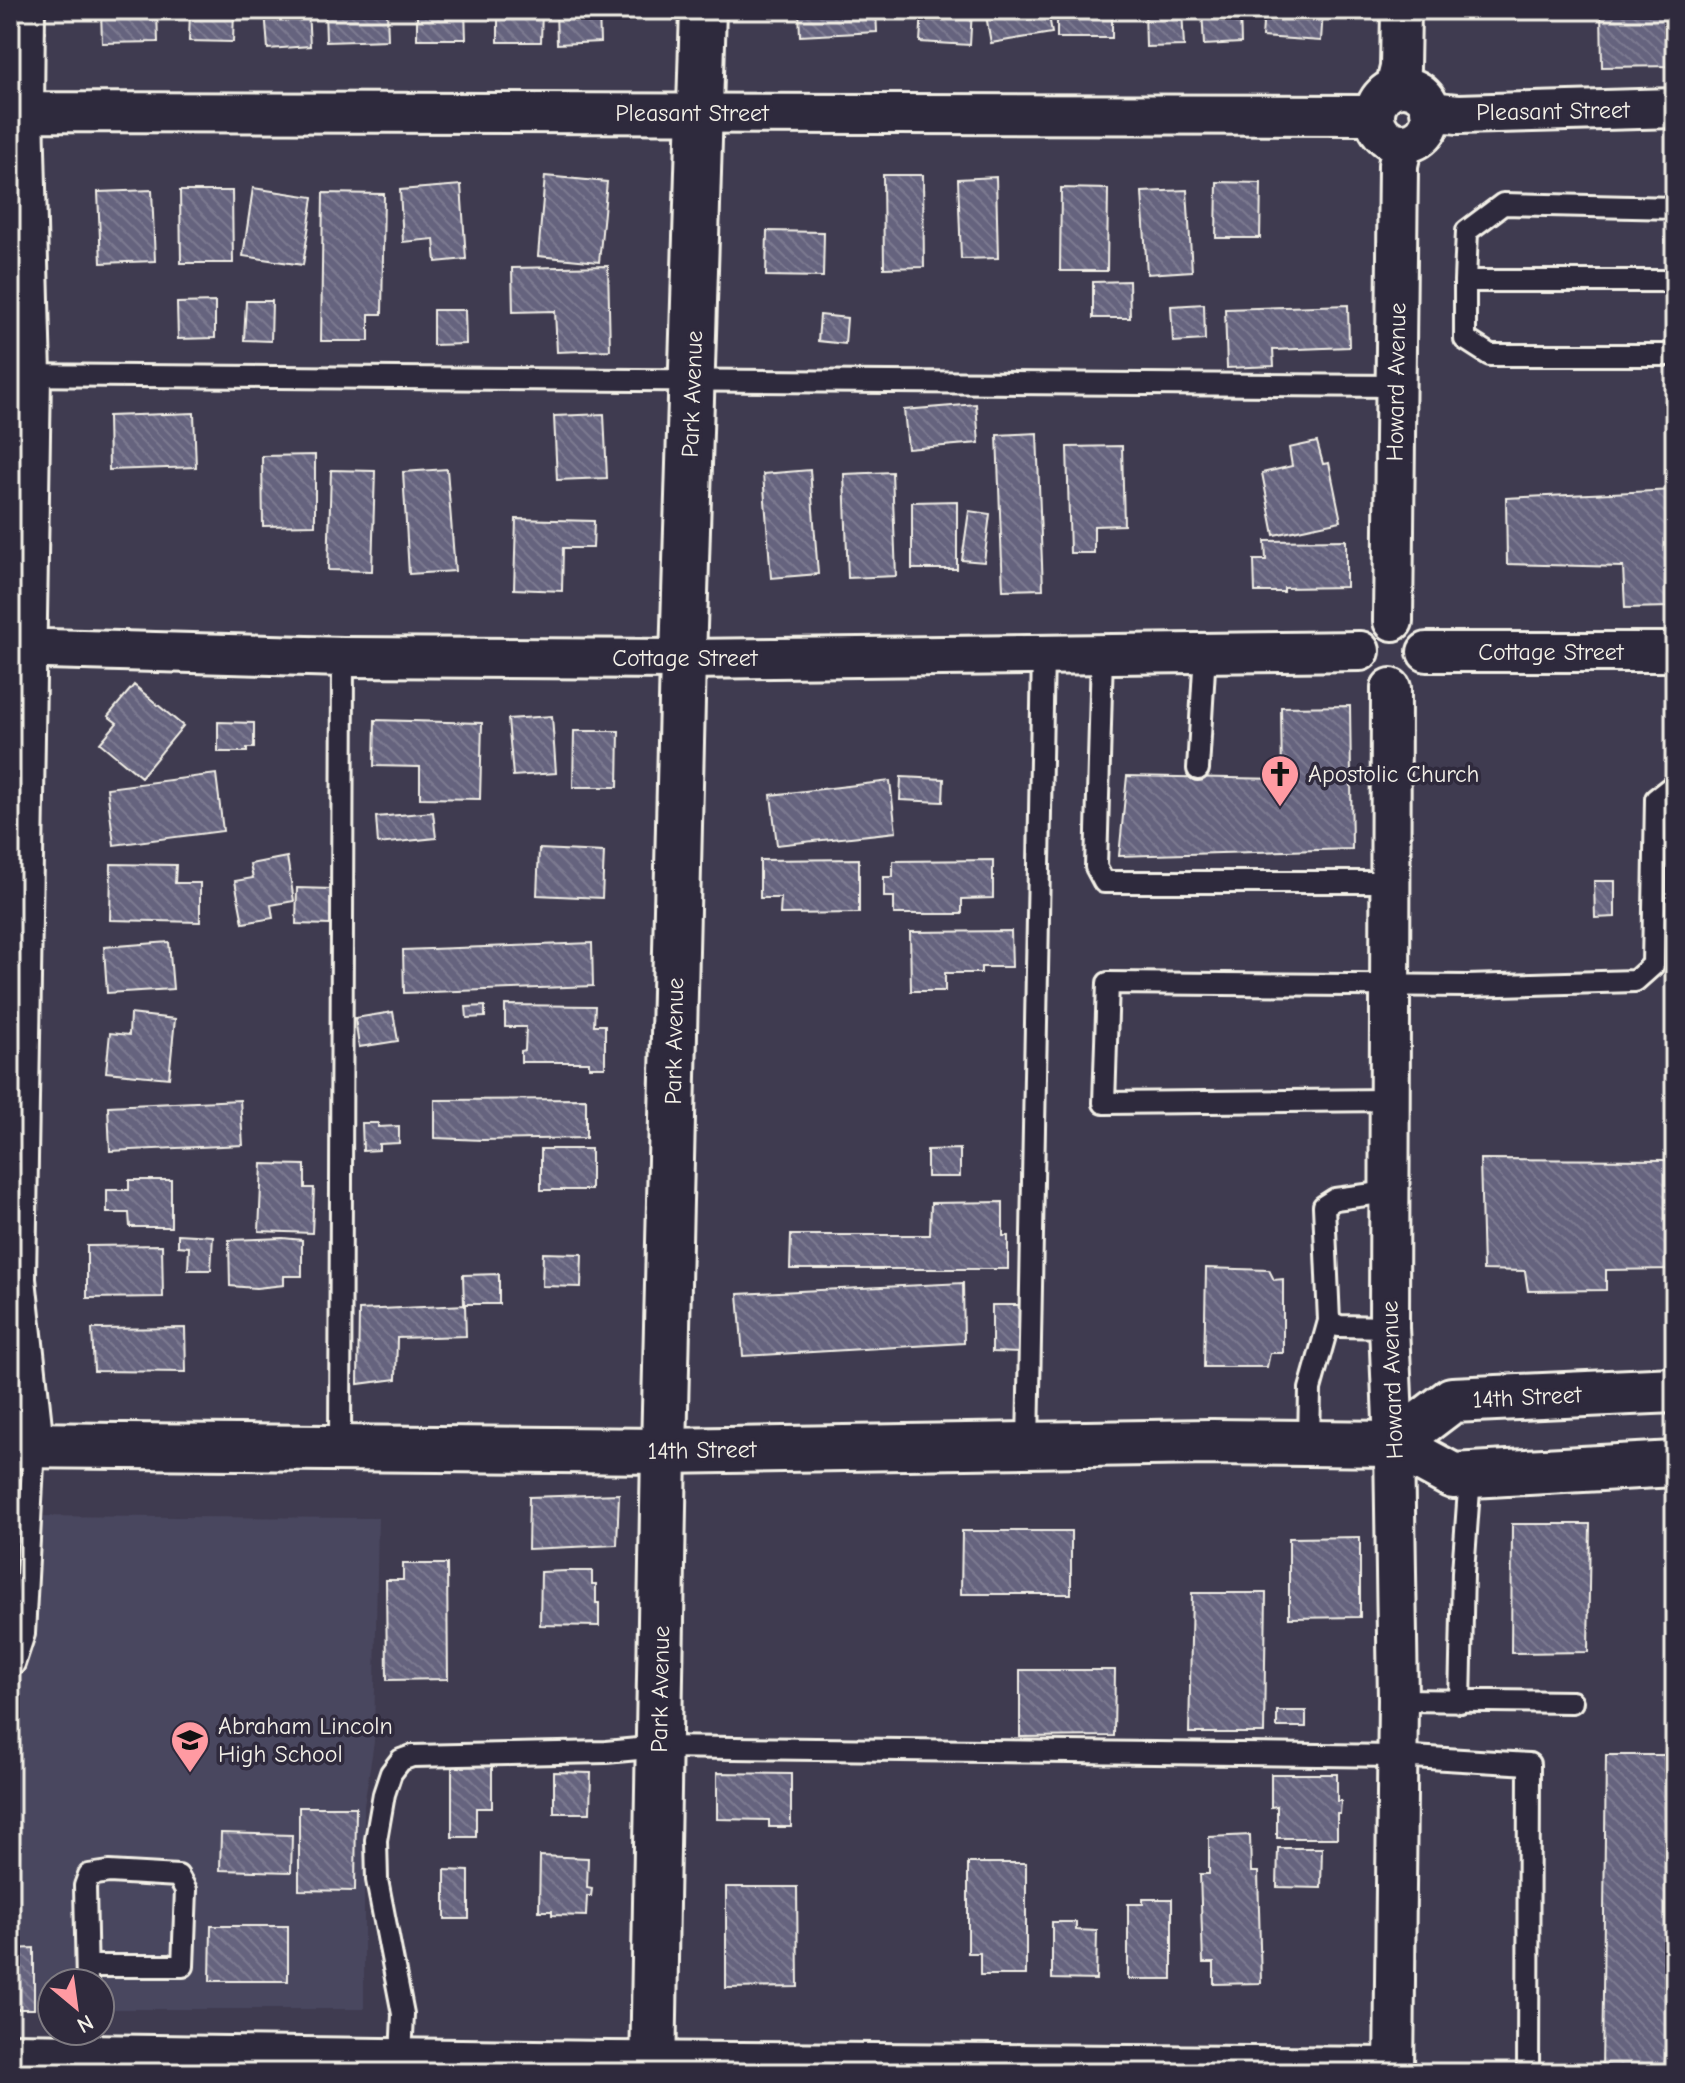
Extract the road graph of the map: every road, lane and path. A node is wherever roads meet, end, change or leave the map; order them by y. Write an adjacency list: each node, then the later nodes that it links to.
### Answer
1 (25, 10): 7 (street)
2 (703, 10): 8 (street, Park Avenue)
3 (1401, 10): 4 (street)
4 (1385, 101): 6 (street); 8 (street, Pleasant Street); 9 (street)
5 (1675, 108): 6 (street, Pleasant Street)
6 (1430, 111): 9 (street)
7 (17, 112): 8 (street, Pleasant Street); 14 (street)
8 (701, 113): 15 (street, Park Avenue)
9 (1403, 143): 16 (street, Howard Avenue)
10 (1675, 208): 11 (lane)
11 (1465, 281): 12 (lane); 13 (lane)
12 (1675, 281)
13 (1675, 355)
14 (20, 375): 15 (lane); 18 (street)
15 (692, 382): 16 (lane); 26 (street, Park Avenue)
16 (1396, 386): 17 (street, Howard Avenue)
17 (1393, 621): 19 (street); 21 (street)
18 (18, 648): 25 (street, Cottage Street); 34 (street)
19 (1360, 651): 20 (street, Cottage Street); 27 (street)
20 (1205, 652): 24 (street, Cottage Street); 28 (lane)
21 (1427, 652): 22 (street, Cottage Street); 27 (street)
22 (1675, 652)
23 (1043, 654): 24 (street, Cottage Street); 26 (street, Cottage Street); 41 (lane)
24 (1102, 654): 30 (lane)
25 (343, 657): 26 (street, Cottage Street); 42 (lane)
26 (683, 659): 43 (street, Park Avenue)
27 (1391, 688): 30 (street, Howard Avenue)
28 (1198, 769)
29 (1675, 784): 31 (lane)
30 (1390, 882): 31 (street, Howard Avenue)
31 (1391, 986): 32 (street, Howard Avenue); 32 (lane)
32 (1390, 1100): 33 (street, Howard Avenue)
33 (1389, 1192): 35 (lane); 36 (street, Howard Avenue)
34 (13, 1278): 40 (street)
35 (1329, 1321): 36 (lane); 38 (lane)
36 (1389, 1327): 39 (street, Howard Avenue)
37 (1675, 1390): 39 (street, 14th Street)
38 (1309, 1444): 39 (street, 14th Street); 41 (street, 14th Street)
39 (1394, 1444): 45 (street, 14th Street); 47 (street, Howard Avenue)
40 (22, 1445): 42 (street, 14th Street); 46 (lane)
41 (1028, 1445): 43 (street, 14th Street)
42 (340, 1447): 43 (street, 14th Street)
43 (664, 1451): 50 (street, Park Avenue)
44 (1675, 1464): 45 (street, 14th Street)
45 (1470, 1476): 48 (lane)
46 (10, 1666)
47 (1398, 1700): 48 (lane); 51 (street, Howard Avenue)
48 (1460, 1702): 49 (lane)
49 (1572, 1702)
50 (659, 1747): 51 (lane); 56 (lane); 57 (street, Park Avenue)
51 (1396, 1756): 58 (street, Howard Avenue); 59 (lane)
52 (87, 1974): 52 (lane)
53 (116, 2043): 56 (street)
54 (53, 2047): 55 (street)
55 (10, 2053)
56 (401, 2058): 57 (street)
57 (653, 2067): 58 (street)
58 (1394, 2070)
59 (1528, 2073)

